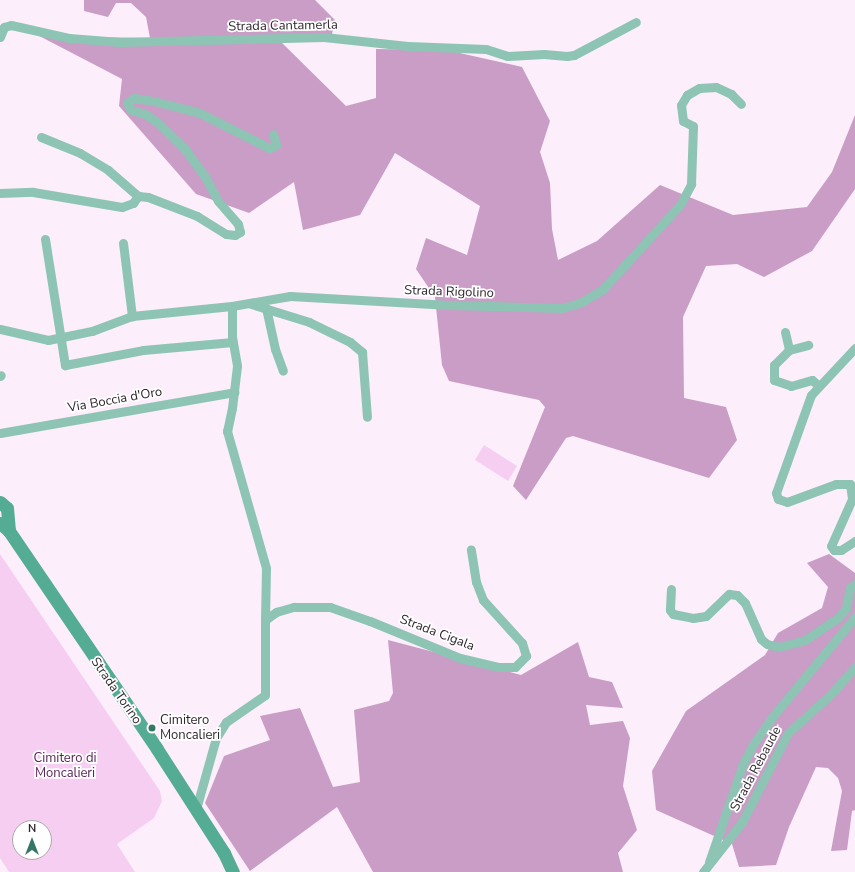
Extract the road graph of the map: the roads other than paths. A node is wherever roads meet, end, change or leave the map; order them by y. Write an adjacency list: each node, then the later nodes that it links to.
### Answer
1 (636, 22): 2 (street, Strada Cantamerla)
2 (0, 37)
3 (741, 104): 10 (street, Strada Rigolino)
4 (273, 134): 7 (street)
5 (41, 137): 7 (street)
6 (0, 194): 7 (street)
7 (138, 196)
8 (45, 239): 16 (street)
9 (124, 243): 13 (street)
10 (247, 303): 11 (street, Strada Rigolino); 12 (street)
11 (232, 306): 13 (street, Strada Rigolino); 17 (street)
12 (266, 308): 21 (street); 24 (street)
13 (132, 316): 16 (street, Strada Rigolino)
14 (0, 328): 16 (street, Strada Rigolino)
15 (785, 332): 20 (street)
16 (62, 337): 17 (street)
17 (233, 342): 23 (street)
18 (808, 345): 20 (street)
19 (855, 348): 22 (street)
20 (789, 350): 22 (street)
21 (283, 371)
22 (819, 386): 28 (street)
23 (234, 392): 25 (street, Via Boccia d'Oro); 33 (street)
24 (367, 417)
25 (0, 433)
26 (0, 502): 27 (main road, Strada Torino)
27 (5, 527): 35 (main road, Strada Torino)
28 (855, 541)
29 (471, 549): 33 (street, Strada Cigala)
30 (855, 584): 31 (street)
31 (671, 589)
32 (855, 617): 36 (street)
33 (265, 620): 35 (street)
34 (855, 667): 36 (street, Strada Rebaude)
35 (196, 809): 37 (main road, Strada Torino)
36 (709, 862): 38 (street, Strada Rebaude)
37 (233, 872)
38 (703, 872)

